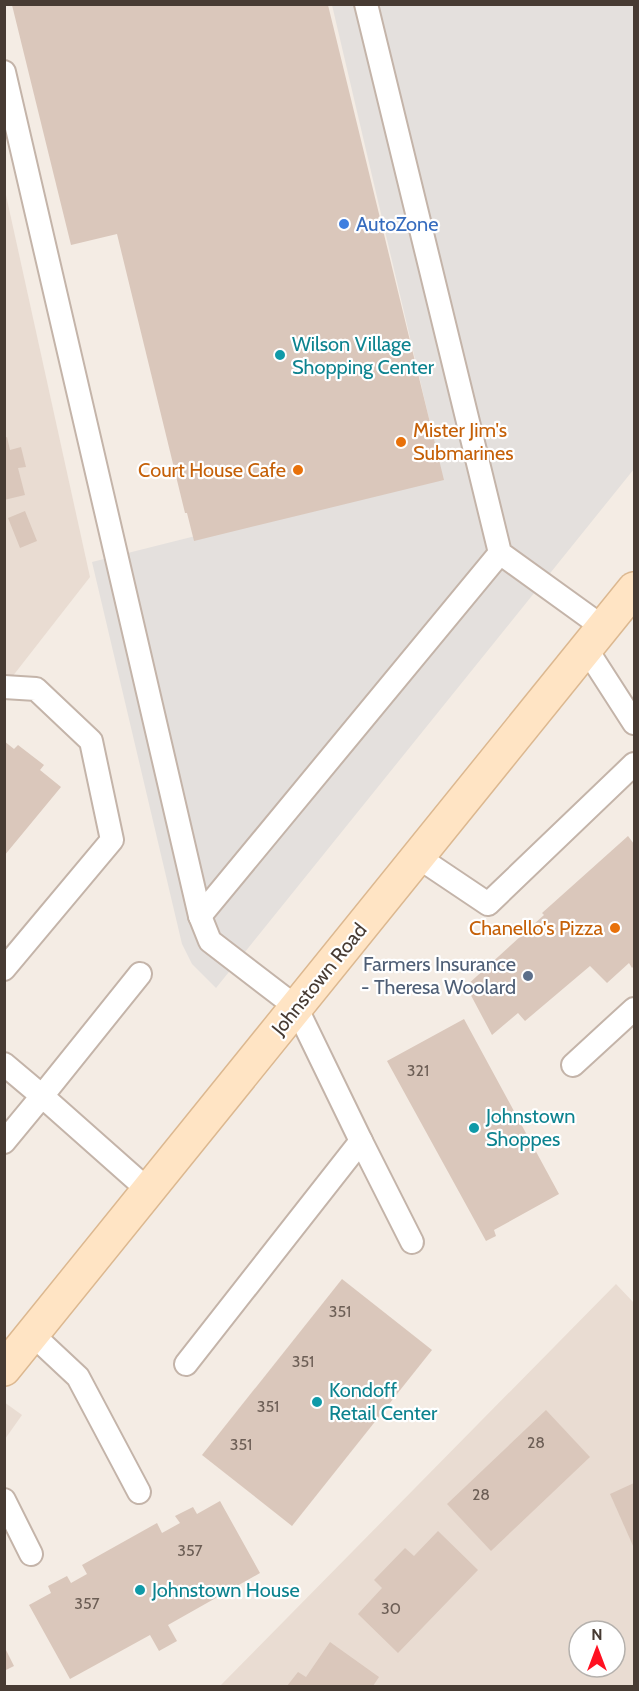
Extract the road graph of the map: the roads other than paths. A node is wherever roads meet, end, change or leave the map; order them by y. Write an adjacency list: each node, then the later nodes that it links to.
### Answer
1 (366, 4): 3 (lane)
2 (4, 72): 10 (lane)
3 (500, 553): 5 (lane); 10 (lane)
4 (634, 589): 5 (main road, Johnstown Road)
5 (595, 639): 7 (lane); 9 (main road, Johnstown Road)
6 (4, 687): 11 (lane)
7 (634, 723)
8 (634, 764): 9 (lane)
9 (418, 857): 13 (main road, Johnstown Road)
10 (200, 916): 13 (lane)
11 (4, 969)
12 (140, 974): 17 (lane)
13 (296, 1007): 18 (lane); 20 (main road, Johnstown Road)
14 (634, 1010): 16 (lane)
15 (4, 1064): 17 (lane)
16 (573, 1065)
17 (42, 1096): 19 (lane); 20 (lane)
18 (361, 1141): 21 (lane); 23 (lane)
19 (4, 1142)
20 (148, 1190): 22 (main road, Johnstown Road)
21 (412, 1242)
22 (32, 1334): 24 (main road, Johnstown Road); 25 (lane)
23 (186, 1364)
24 (4, 1369)
25 (139, 1492)
26 (4, 1500): 27 (lane)
27 (31, 1554)

